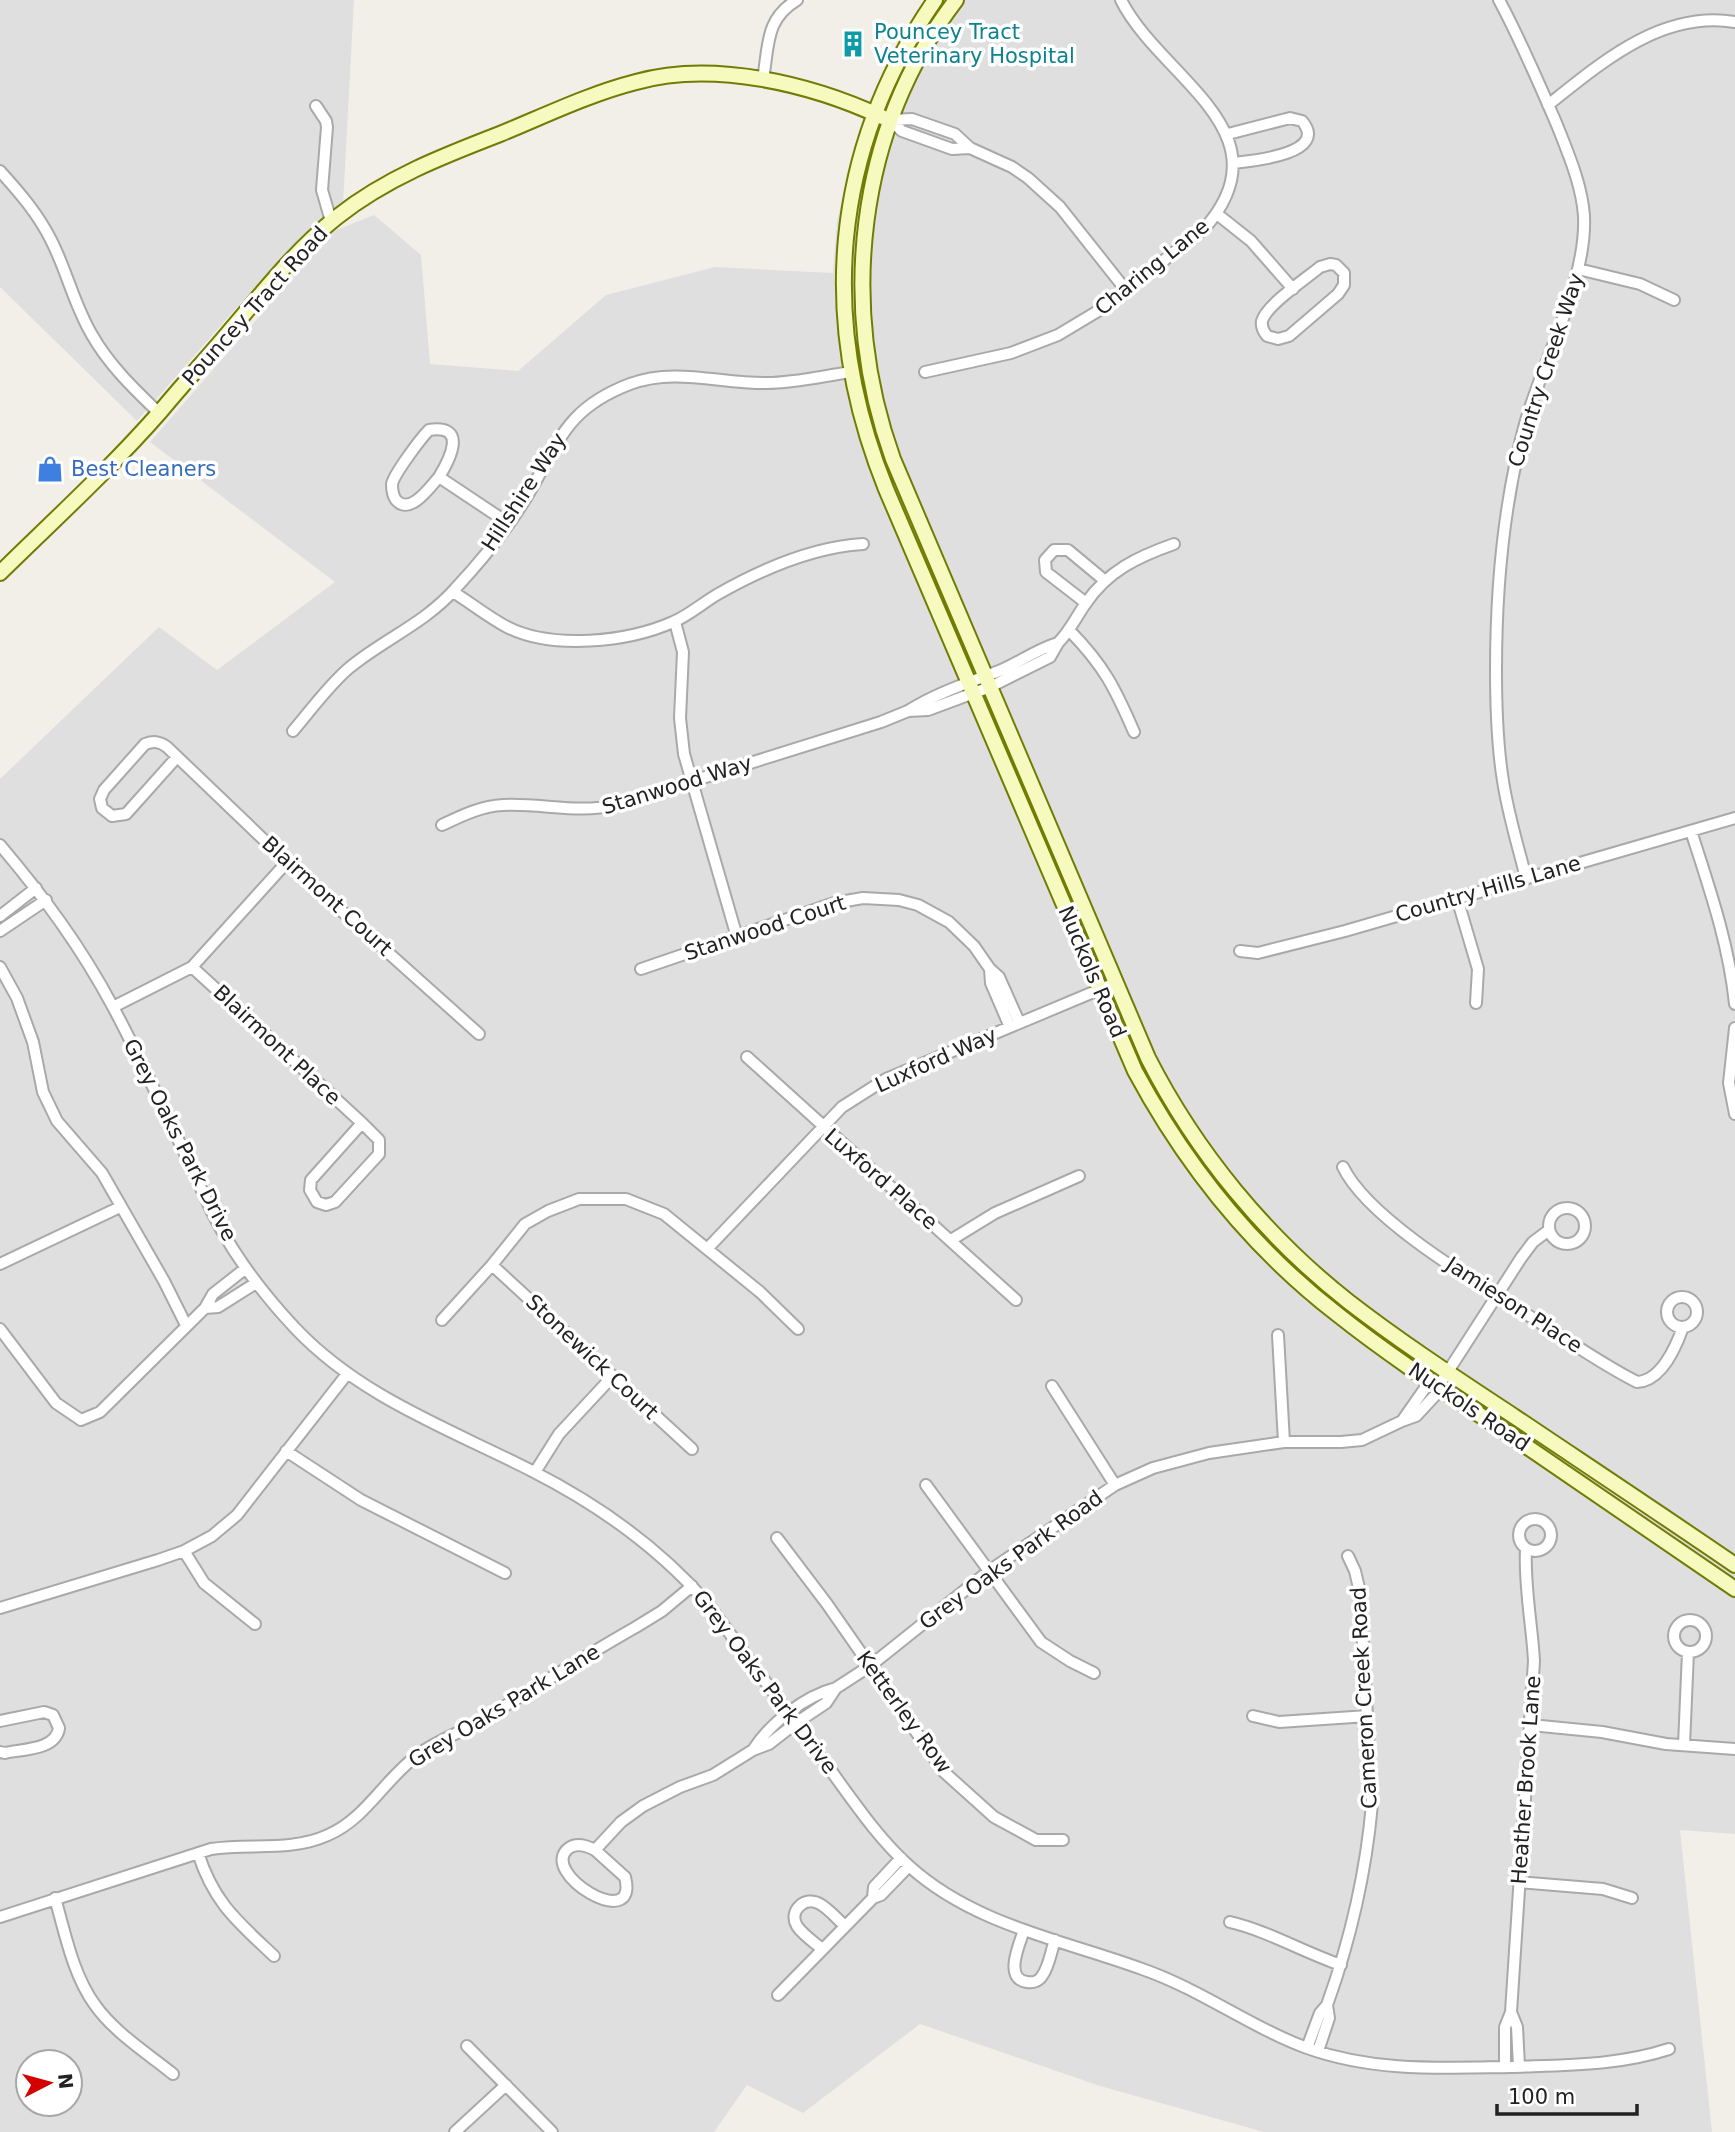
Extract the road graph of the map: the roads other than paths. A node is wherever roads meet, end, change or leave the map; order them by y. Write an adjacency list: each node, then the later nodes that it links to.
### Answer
1 (797, 0): 7 (street)
2 (935, 0): 10 (main road)
3 (956, 0): 11 (main road)
4 (1121, 0): 12 (street, Charing Lane)
5 (1499, 0): 8 (street, Country Creek Way)
6 (1735, 22): 8 (street)
7 (763, 79): 10 (main road, Pouncey Tract Road); 16 (main road, Pouncey Tract Road)
8 (1548, 105): 17 (street, Country Creek Way)
9 (316, 106): 16 (street)
10 (875, 113): 11 (main road, Pouncey Tract Road); 21 (main road, Nuckols Road)
11 (890, 120): 18 (street); 34 (main road, Nuckols Road)
12 (1228, 134): 13 (street, Charing Lane); 13 (street)
13 (1233, 163): 15 (street, Charing Lane)
14 (0, 171): 23 (street)
15 (1217, 214): 18 (street, Charing Lane); 19 (street)
16 (331, 221): 23 (main road, Pouncey Tract Road)
17 (1578, 269): 20 (street); 45 (street, Country Creek Way)
18 (1125, 289): 22 (street, Charing Lane)
19 (1293, 289): 19 (street)
20 (1674, 300)
21 (851, 372): 25 (street, Hillshire Way); 35 (main road, Nuckols Road)
22 (925, 372)
23 (159, 413): 28 (main road, Pouncey Tract Road)
24 (439, 477): 24 (street); 25 (street)
25 (508, 523): 30 (street, Hillshire Way)
26 (863, 544): 32 (street)
27 (1174, 544): 29 (street, Stanwood Way)
28 (0, 573)
29 (1104, 580): 31 (street, Stanwood Way); 31 (street)
30 (453, 592): 32 (street); 36 (street, Hillshire Way)
31 (1086, 603): 33 (street, Stanwood Way)
32 (675, 622): 39 (street)
33 (1070, 631): 34 (street, Stanwood Way); 37 (street)
34 (987, 682): 35 (street, Stanwood Way); 56 (main road, Nuckols Road)
35 (970, 688): 39 (street, Stanwood Way); 57 (main road, Nuckols Road)
36 (293, 731)
37 (1134, 733)
38 (177, 757): 38 (street, Blairmont Court); 44 (street, Blairmont Court)
39 (691, 782): 41 (street, Stanwood Way); 51 (street)
40 (1735, 818): 42 (street, Country Hills Lane)
41 (442, 825)
42 (1691, 831): 45 (street, Country Hills Lane); 59 (street)
43 (0, 845): 46 (street, Grey Oaks Park Drive)
44 (287, 862): 54 (street); 63 (street, Blairmont Court)
45 (1527, 878): 47 (street, Country Hills Lane)
46 (36, 888): 48 (street, Grey Oaks Park Drive); 49 (street)
47 (1457, 898): 52 (street, Country Hills Lane); 58 (street)
48 (47, 900): 50 (street); 60 (street, Grey Oaks Park Drive)
49 (0, 916)
50 (0, 931)
51 (737, 937): 55 (street, Stanwood Court); 61 (street, Stanwood Court)
52 (1240, 951)
53 (0, 967): 70 (street)
54 (192, 967): 60 (street); 66 (street, Blairmont Place)
55 (640, 970)
56 (1115, 982): 57 (street, Luxford Way); 87 (main road, Nuckols Road)
57 (1099, 989): 61 (street, Luxford Way); 90 (main road, Nuckols Road)
58 (1476, 1003)
59 (1735, 1004)
60 (113, 1007): 76 (street, Grey Oaks Park Drive)
61 (1014, 1025): 67 (street, Luxford Way)
62 (1735, 1028): 65 (street)
63 (479, 1034)
64 (747, 1057): 67 (street, Luxford Place)
65 (1735, 1114)
66 (362, 1123): 66 (street, Blairmont Place)
67 (822, 1127): 72 (street, Luxford Place); 73 (street, Luxford Way)
68 (1343, 1167): 78 (street, Jamieson Place)
69 (1079, 1176): 72 (street)
70 (120, 1207): 74 (street); 82 (street)
71 (1549, 1230): 78 (street, Grey Oaks Park Road)
72 (951, 1240): 79 (street, Luxford Place)
73 (707, 1249): 75 (street); 85 (street)
74 (0, 1264)
75 (492, 1265): 81 (street); 89 (street, Stonewick Court)
76 (246, 1268): 77 (street, Grey Oaks Park Drive); 80 (street)
77 (256, 1283): 80 (street); 88 (street, Grey Oaks Park Drive)
78 (1498, 1296): 83 (street, Jamieson Place); 87 (street, Grey Oaks Park Road)
79 (1016, 1300)
80 (205, 1308): 82 (street)
81 (442, 1320)
82 (186, 1325): 84 (street)
83 (1684, 1327)
84 (0, 1329)
85 (798, 1329)
86 (1278, 1335): 92 (street)
87 (1449, 1373): 90 (street, Grey Oaks Park Road); 102 (main road, Nuckols Road)
88 (347, 1374): 94 (street); 95 (street, Grey Oaks Park Drive)
89 (612, 1377): 93 (street, Stonewick Court); 95 (street)
90 (1436, 1385): 92 (street, Grey Oaks Park Road); 106 (main road, Nuckols Road)
91 (1052, 1386): 97 (street)
92 (1284, 1442): 97 (street, Grey Oaks Park Road)
93 (692, 1449)
94 (286, 1451): 100 (street); 104 (street)
95 (535, 1472): 105 (street, Grey Oaks Park Drive)
96 (926, 1485): 103 (street)
97 (1115, 1485): 103 (street, Grey Oaks Park Road)
98 (777, 1538): 110 (street, Ketterley Row)
99 (1526, 1549): 116 (street, Heather Brook Lane)
100 (184, 1551): 107 (street); 108 (street)
101 (1348, 1556): 113 (street, Cameron Creek Road)
102 (1735, 1565)
103 (989, 1571): 110 (street, Grey Oaks Park Road); 111 (street)
104 (505, 1573)
105 (692, 1586): 114 (street, Grey Oaks Park Drive); 122 (street, Grey Oaks Park Lane)
106 (1735, 1589)
107 (0, 1608)
108 (255, 1624)
109 (1688, 1652): 117 (street)
110 (870, 1665): 114 (street, Grey Oaks Park Road); 120 (street, Ketterley Row)
111 (1094, 1673)
112 (1253, 1716): 113 (street)
113 (1368, 1716): 134 (street, Cameron Creek Road)
114 (792, 1718): 121 (street, Grey Oaks Park Road); 123 (street, Grey Oaks Park Drive)
115 (0, 1721): 119 (street)
116 (1531, 1725): 117 (street); 124 (street, Heather Brook Lane)
117 (1684, 1745): 118 (street)
118 (1735, 1749)
119 (0, 1752)
120 (1063, 1840)
121 (595, 1850): 121 (street)
122 (198, 1853): 125 (street, Grey Oaks Park Lane); 133 (street)
123 (905, 1862): 129 (street); 130 (street, Grey Oaks Park Drive)
124 (1519, 1882): 126 (street); 136 (street, Heather Brook Lane)
125 (55, 1898): 127 (street, Grey Oaks Park Lane); 142 (street)
126 (1632, 1898)
127 (0, 1917)
128 (1230, 1922): 134 (street)
129 (845, 1926): 132 (street); 132 (street)
130 (1024, 1930): 131 (street, Grey Oaks Park Drive); 131 (street)
131 (1055, 1940): 139 (street, Grey Oaks Park Drive)
132 (822, 1949): 135 (street)
133 (274, 1956)
134 (1341, 1965): 139 (street, Cameron Creek Road)
135 (778, 1995)
136 (1511, 2011): 140 (street); 141 (street, Heather Brook Lane)
137 (467, 2046): 143 (street)
138 (1669, 2049): 140 (street, Grey Oaks Park Drive)
139 (1313, 2050): 141 (street, Grey Oaks Park Drive)
140 (1519, 2066): 141 (street, Grey Oaks Park Drive)
141 (1505, 2067)
142 (173, 2074)
143 (506, 2085): 144 (street); 145 (street)
144 (455, 2132)
145 (552, 2132)

